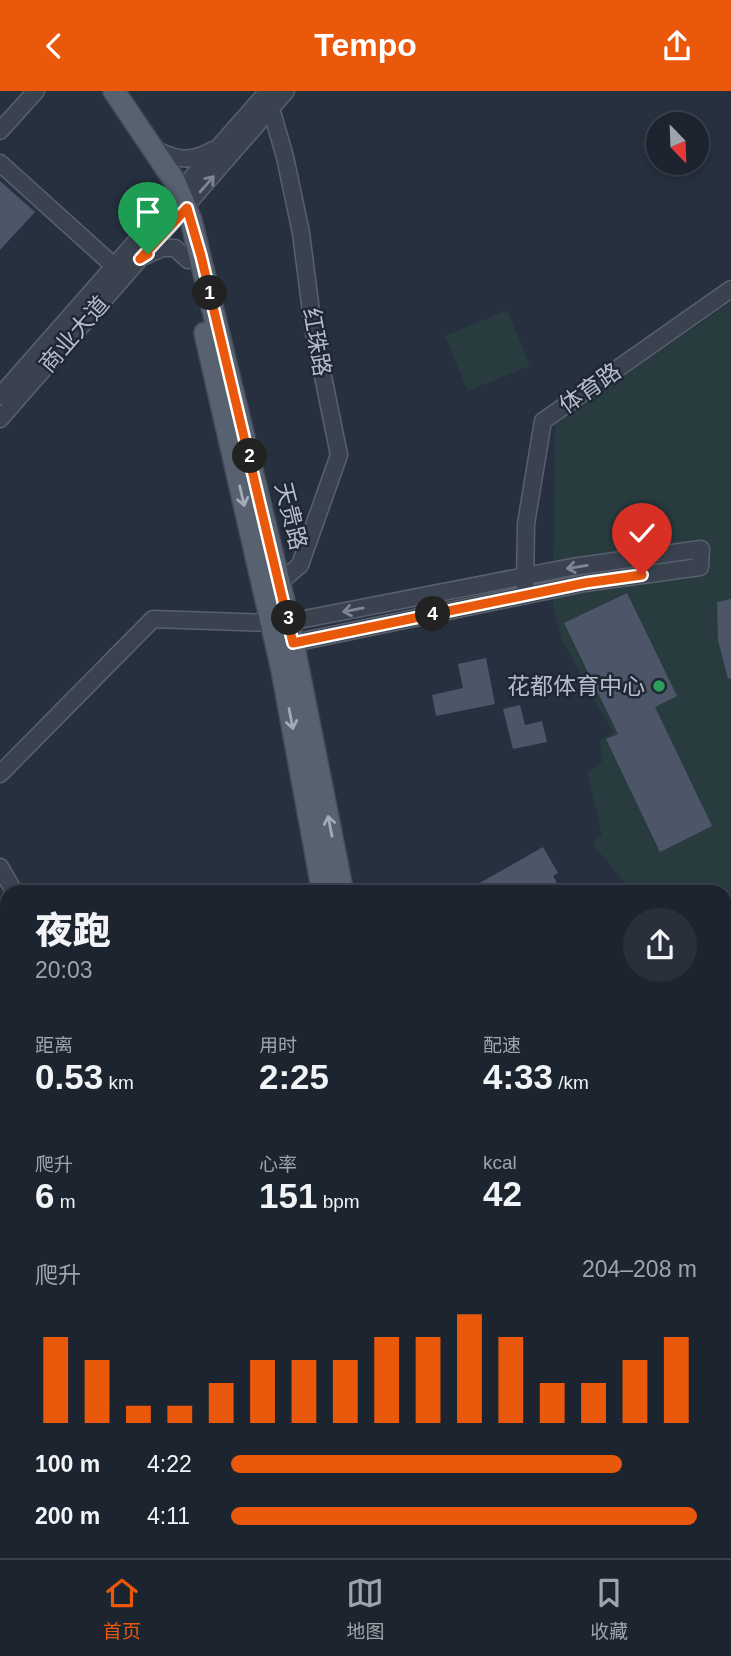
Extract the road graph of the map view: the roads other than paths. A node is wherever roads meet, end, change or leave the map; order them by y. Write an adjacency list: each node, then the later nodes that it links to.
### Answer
1 (36, 91): 6 (street)
2 (98, 91): 10 (main road, 天贵路)
3 (114, 91): 8 (main road, 天贵路)
4 (286, 91): 5 (street, 商业大道)
5 (268, 96): 7 (street, 商业大道); 10 (street, 商业大道, one-way to 5); 18 (street, 红珠路)
6 (0, 131)
7 (221, 144): 8 (street); 10 (street, 商业大道)
8 (153, 148): 10 (main road, 天贵路)
9 (0, 163): 13 (street)
10 (178, 205): 11 (street, 商业大道); 12 (main road, 天贵路); 13 (street, 商业大道); 18 (main road, 天贵路)
11 (140, 259): 12 (street); 16 (street, 商业大道)
12 (188, 260): 20 (main road, 天贵路, one-way to 20)
13 (114, 266): 15 (street, 商业大道)
14 (731, 289): 17 (street, 体育路)
15 (3, 386)
16 (0, 419)
17 (525, 577): 19 (street, 体育路); 19 (street, one-way to 17); 20 (street, one-way to 20)
18 (280, 582): 20 (main road, 天贵路)
19 (525, 595): 20 (street)
20 (285, 629): 21 (street); 24 (main road, 天贵路, one-way to 24); 25 (main road, 天贵路, one-way to 20)
21 (0, 774)
22 (0, 867): 23 (street)
23 (10, 885)
24 (322, 885)
25 (341, 885)

